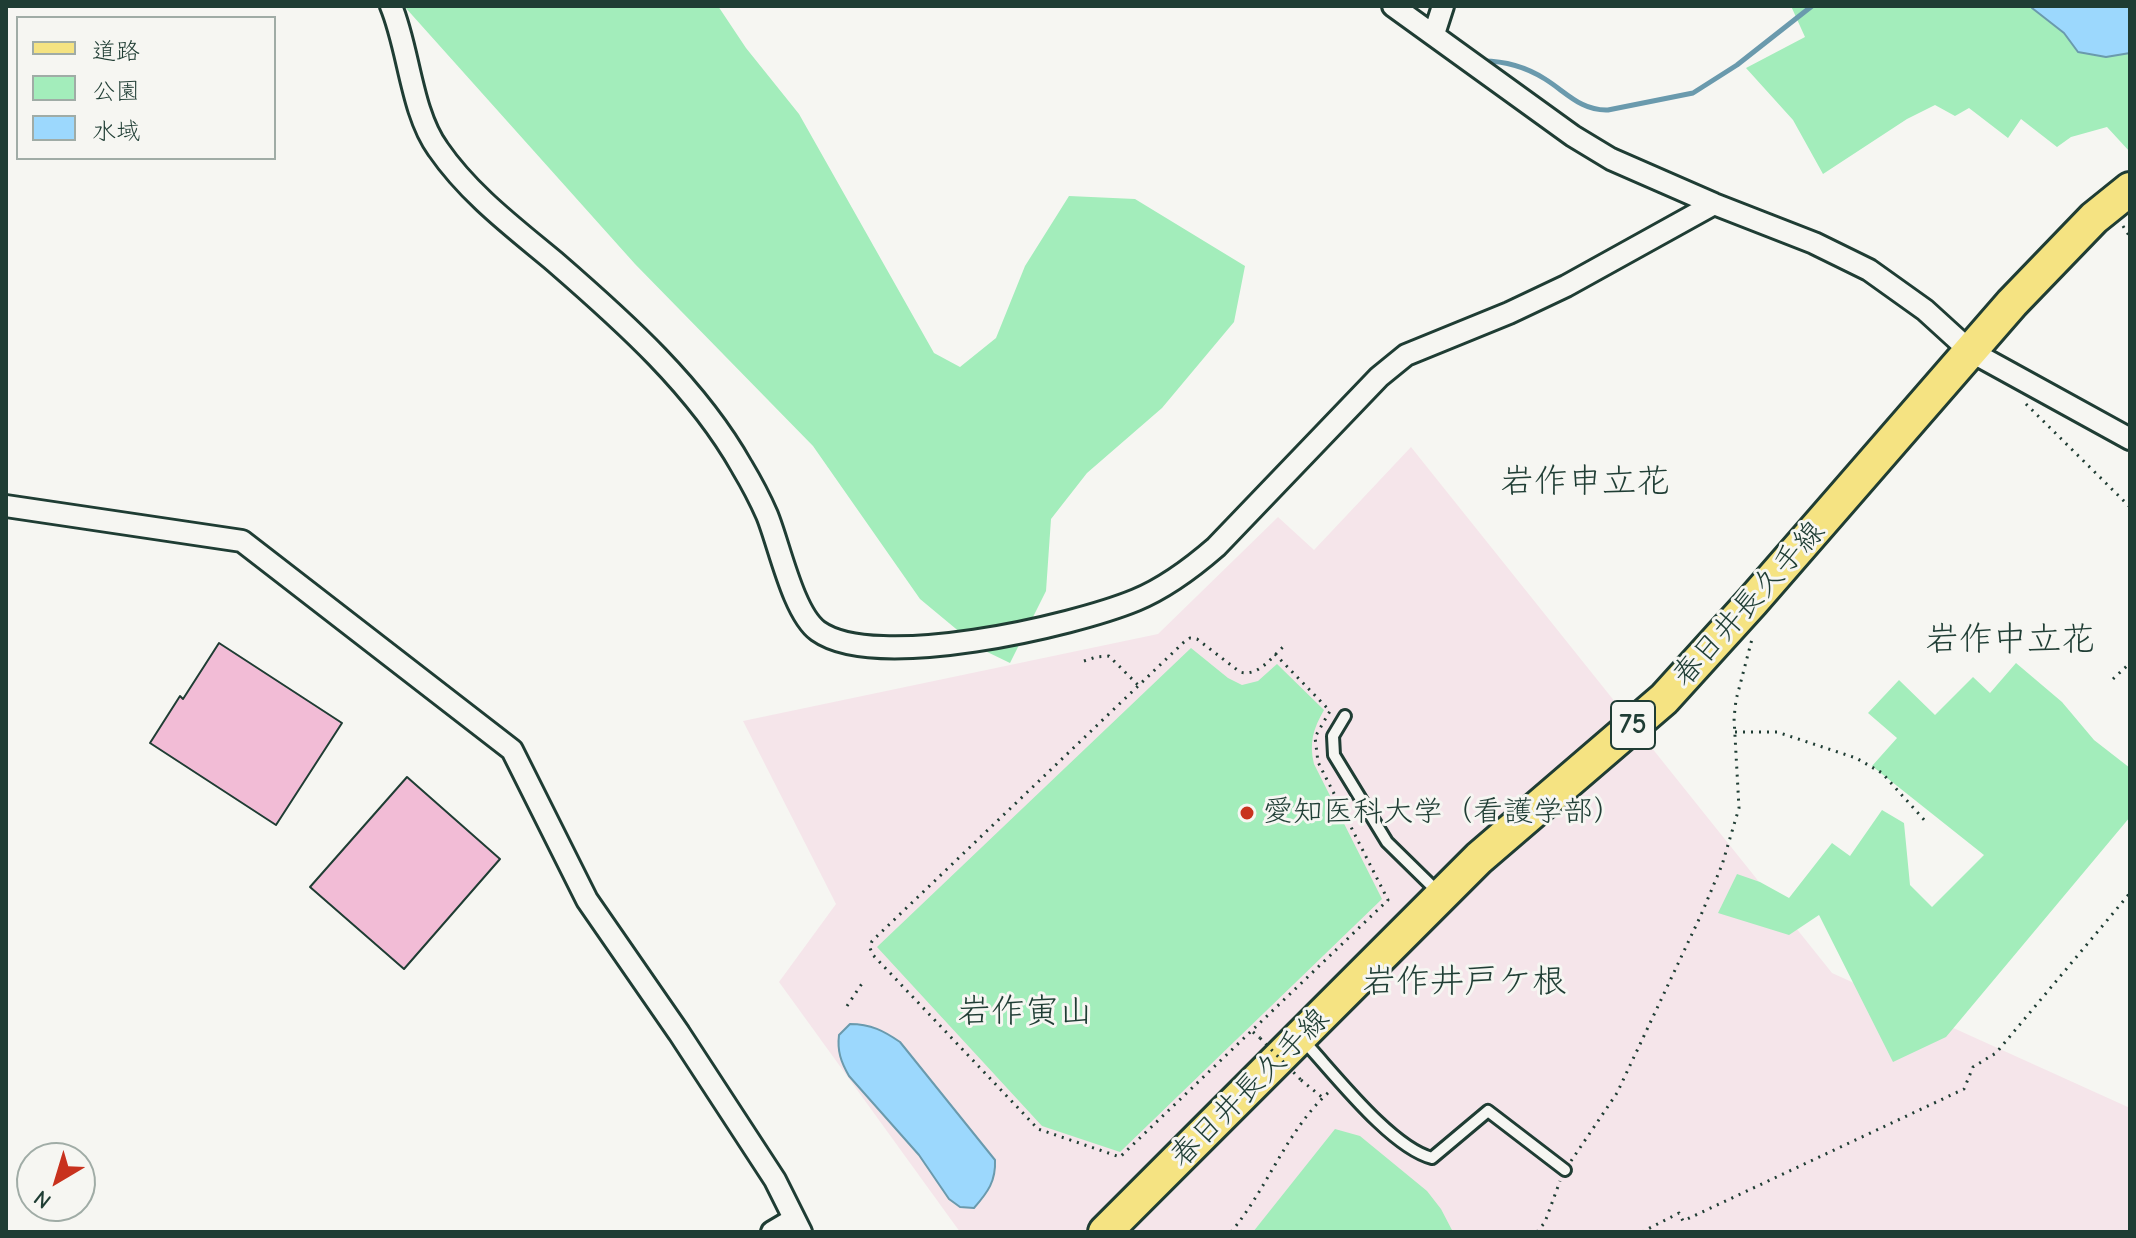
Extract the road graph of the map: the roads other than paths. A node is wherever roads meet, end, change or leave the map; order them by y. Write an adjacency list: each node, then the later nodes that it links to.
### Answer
1 (391, 6): 6 (street)
2 (1393, 6): 4 (street)
3 (1443, 6): 4 (street)
4 (1434, 34): 6 (street)
5 (2130, 189): 7 (main road, 春日井長久手線 / 75)
6 (1714, 204): 7 (street)
7 (1970, 351): 8 (street); 11 (main road, 春日井長久手線 / 75)
8 (2130, 439)
9 (6, 506): 14 (street)
10 (1345, 716): 11 (lane)
11 (1441, 896): 12 (main road, 春日井長久手線 / 75)
12 (1301, 1038): 13 (lane); 16 (main road, 春日井長久手線 / 75)
13 (1565, 1170)
14 (797, 1226): 15 (street)
15 (772, 1232)
16 (1105, 1232)

